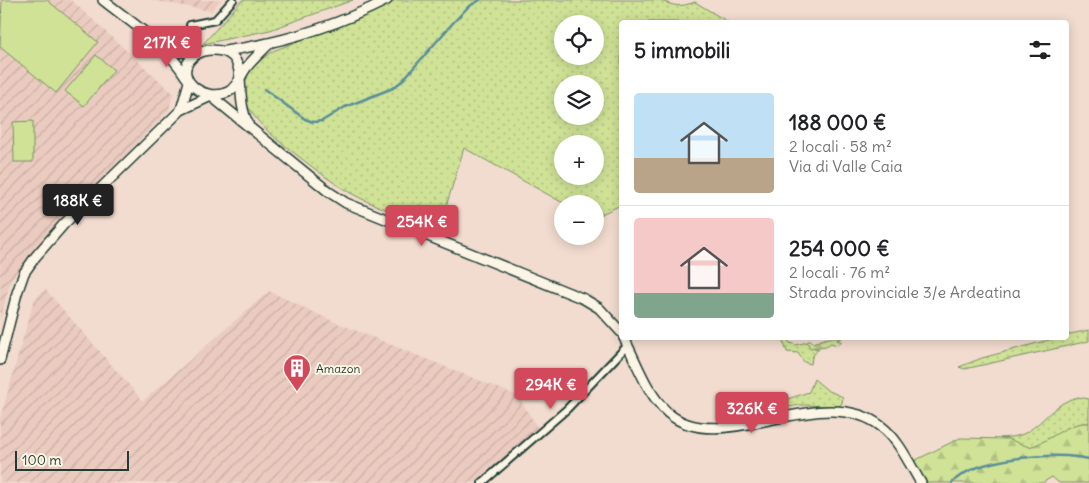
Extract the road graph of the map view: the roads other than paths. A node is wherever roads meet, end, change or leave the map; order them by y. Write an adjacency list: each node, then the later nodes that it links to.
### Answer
1 (103, 0): 6 (main road)
2 (233, 0): 4 (street)
3 (387, 0): 5 (main road)
4 (190, 24)
5 (270, 43): 7 (main road); 9 (main road)
6 (158, 44): 8 (main road); 10 (main road)
7 (225, 51): 8 (main road); 9 (main road)
8 (197, 53): 10 (main road)
9 (240, 78): 11 (main road); 13 (main road)
10 (189, 82): 11 (main road); 12 (main road)
11 (211, 96): 12 (main road); 13 (main road)
12 (181, 110): 16 (main road)
13 (251, 128): 14 (main road)
14 (619, 330)
15 (626, 341): 17 (main road); 18 (street)
16 (0, 360)
17 (921, 482)
18 (482, 483)

